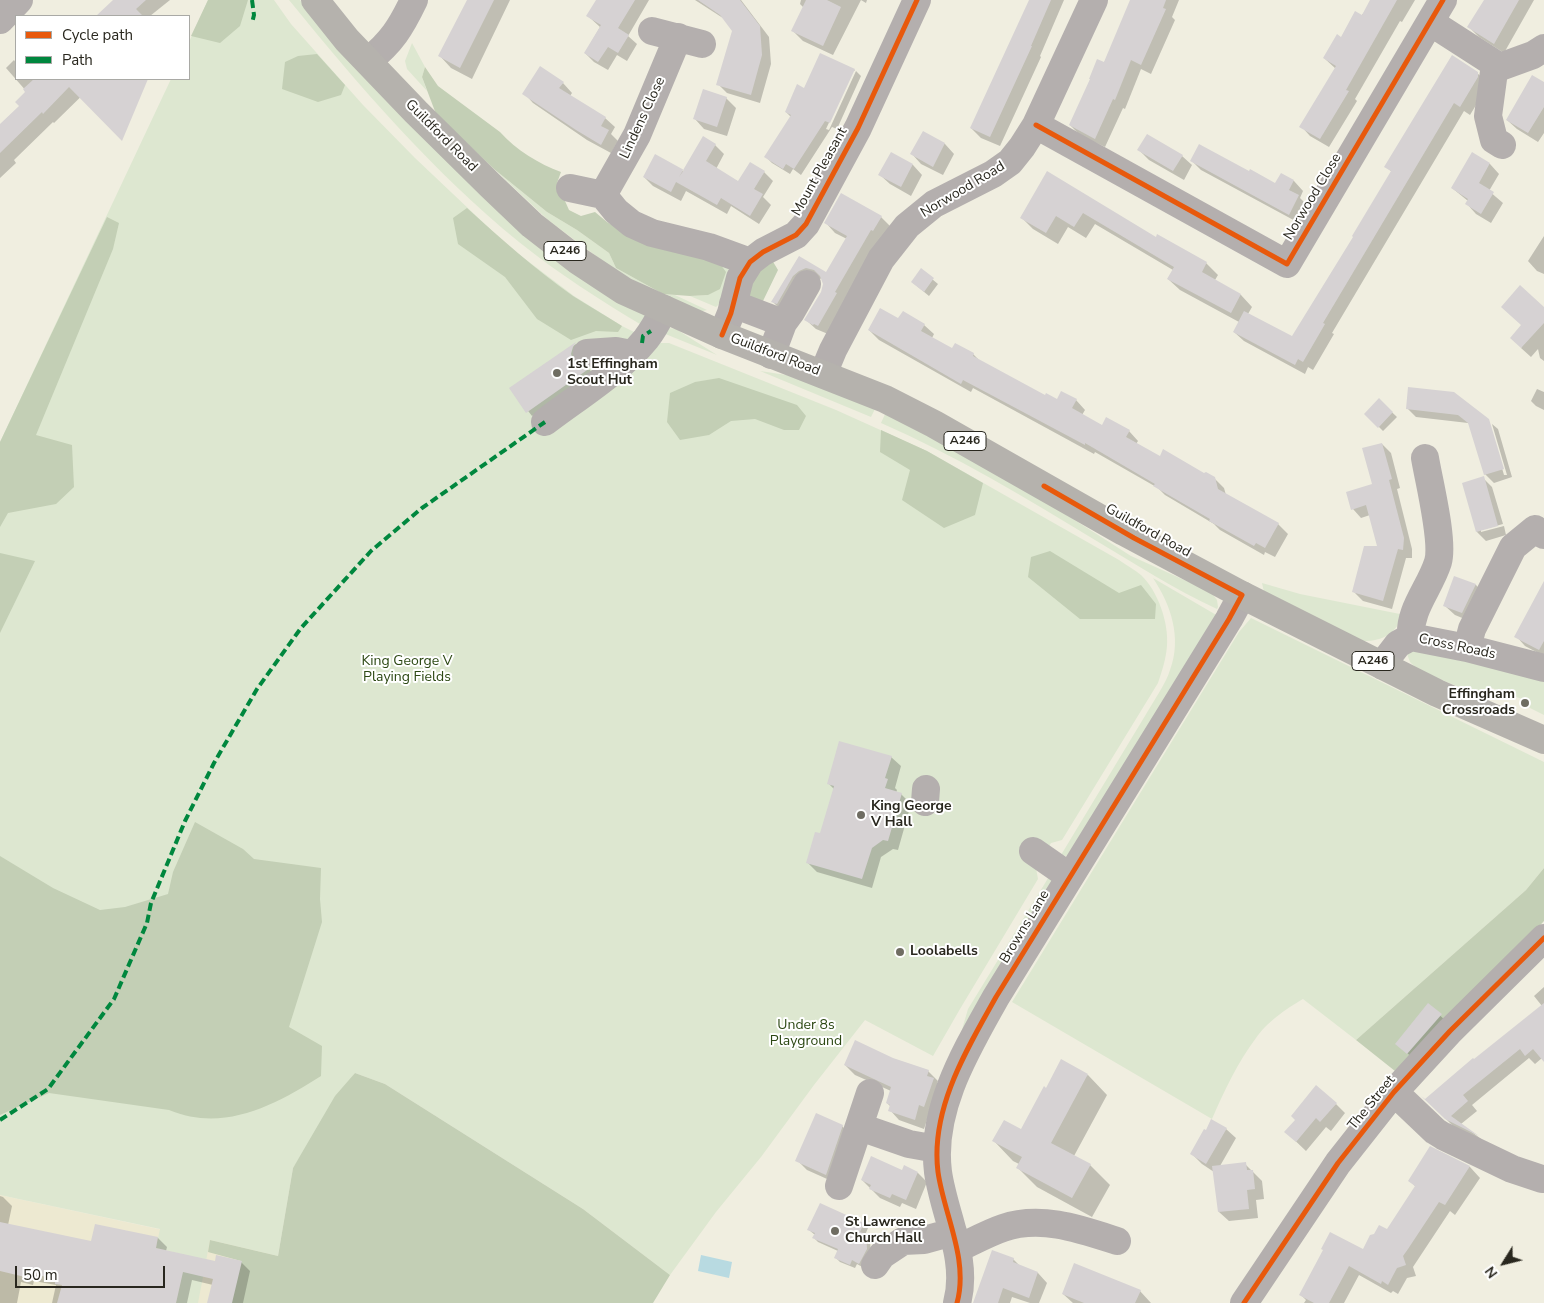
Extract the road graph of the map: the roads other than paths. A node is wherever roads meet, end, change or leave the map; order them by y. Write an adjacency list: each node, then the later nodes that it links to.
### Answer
1 (19, 0): 7 (street)
2 (315, 0): 10 (main road, Guildford Road / A246)
3 (414, 0): 10 (street)
4 (917, 0): 16 (street, Mount Pleasant)
5 (1094, 0): 12 (street, Norwood Road)
6 (1437, 11): 11 (street); 12 (street, Norwood Close)
7 (0, 20)
8 (677, 38): 15 (street, Lindens Close)
9 (1544, 48): 11 (street)
10 (368, 61): 19 (main road, Guildford Road / A246)
11 (1495, 64): 13 (street)
12 (1036, 125): 25 (street, Norwood Road)
13 (1502, 145)
14 (570, 188): 15 (street)
15 (603, 195): 16 (street)
16 (750, 262): 18 (street, Mount Pleasant)
17 (807, 284): 20 (street)
18 (733, 304): 20 (street); 21 (street, Mount Pleasant)
19 (664, 310): 21 (main road, Guildford Road / A246); 23 (street)
20 (783, 323): 24 (street)
21 (722, 335): 24 (main road, Guildford Road / A246)
22 (587, 353): 23 (street)
23 (631, 354): 26 (street)
24 (771, 355): 25 (main road, Guildford Road / A246)
25 (824, 374): 29 (main road, Guildford Road / A246)
26 (545, 422)
27 (1425, 458): 30 (street)
28 (1541, 525): 31 (street)
29 (1242, 595): 32 (main road, Guildford Road / A246); 36 (street, Browns Lane)
30 (1412, 637): 31 (street, Cross Roads); 32 (street, Cross Roads)
31 (1467, 648): 33 (street, Cross Roads)
32 (1383, 666): 34 (main road, Guildford Road / A246)
33 (1544, 668)
34 (1544, 740)
35 (1033, 851): 36 (street)
36 (1069, 876): 41 (street, Browns Lane)
37 (1544, 938): 38 (street, The Street)
38 (1394, 1092): 42 (street); 47 (street, The Street)
39 (870, 1094): 40 (street)
40 (860, 1127): 41 (street); 43 (street)
41 (937, 1149): 44 (street, Browns Lane)
42 (1542, 1179)
43 (839, 1186)
44 (955, 1241): 45 (street); 46 (street); 48 (street, Browns Lane)
45 (1117, 1241)
46 (875, 1265)
47 (1250, 1301)
48 (957, 1303)

